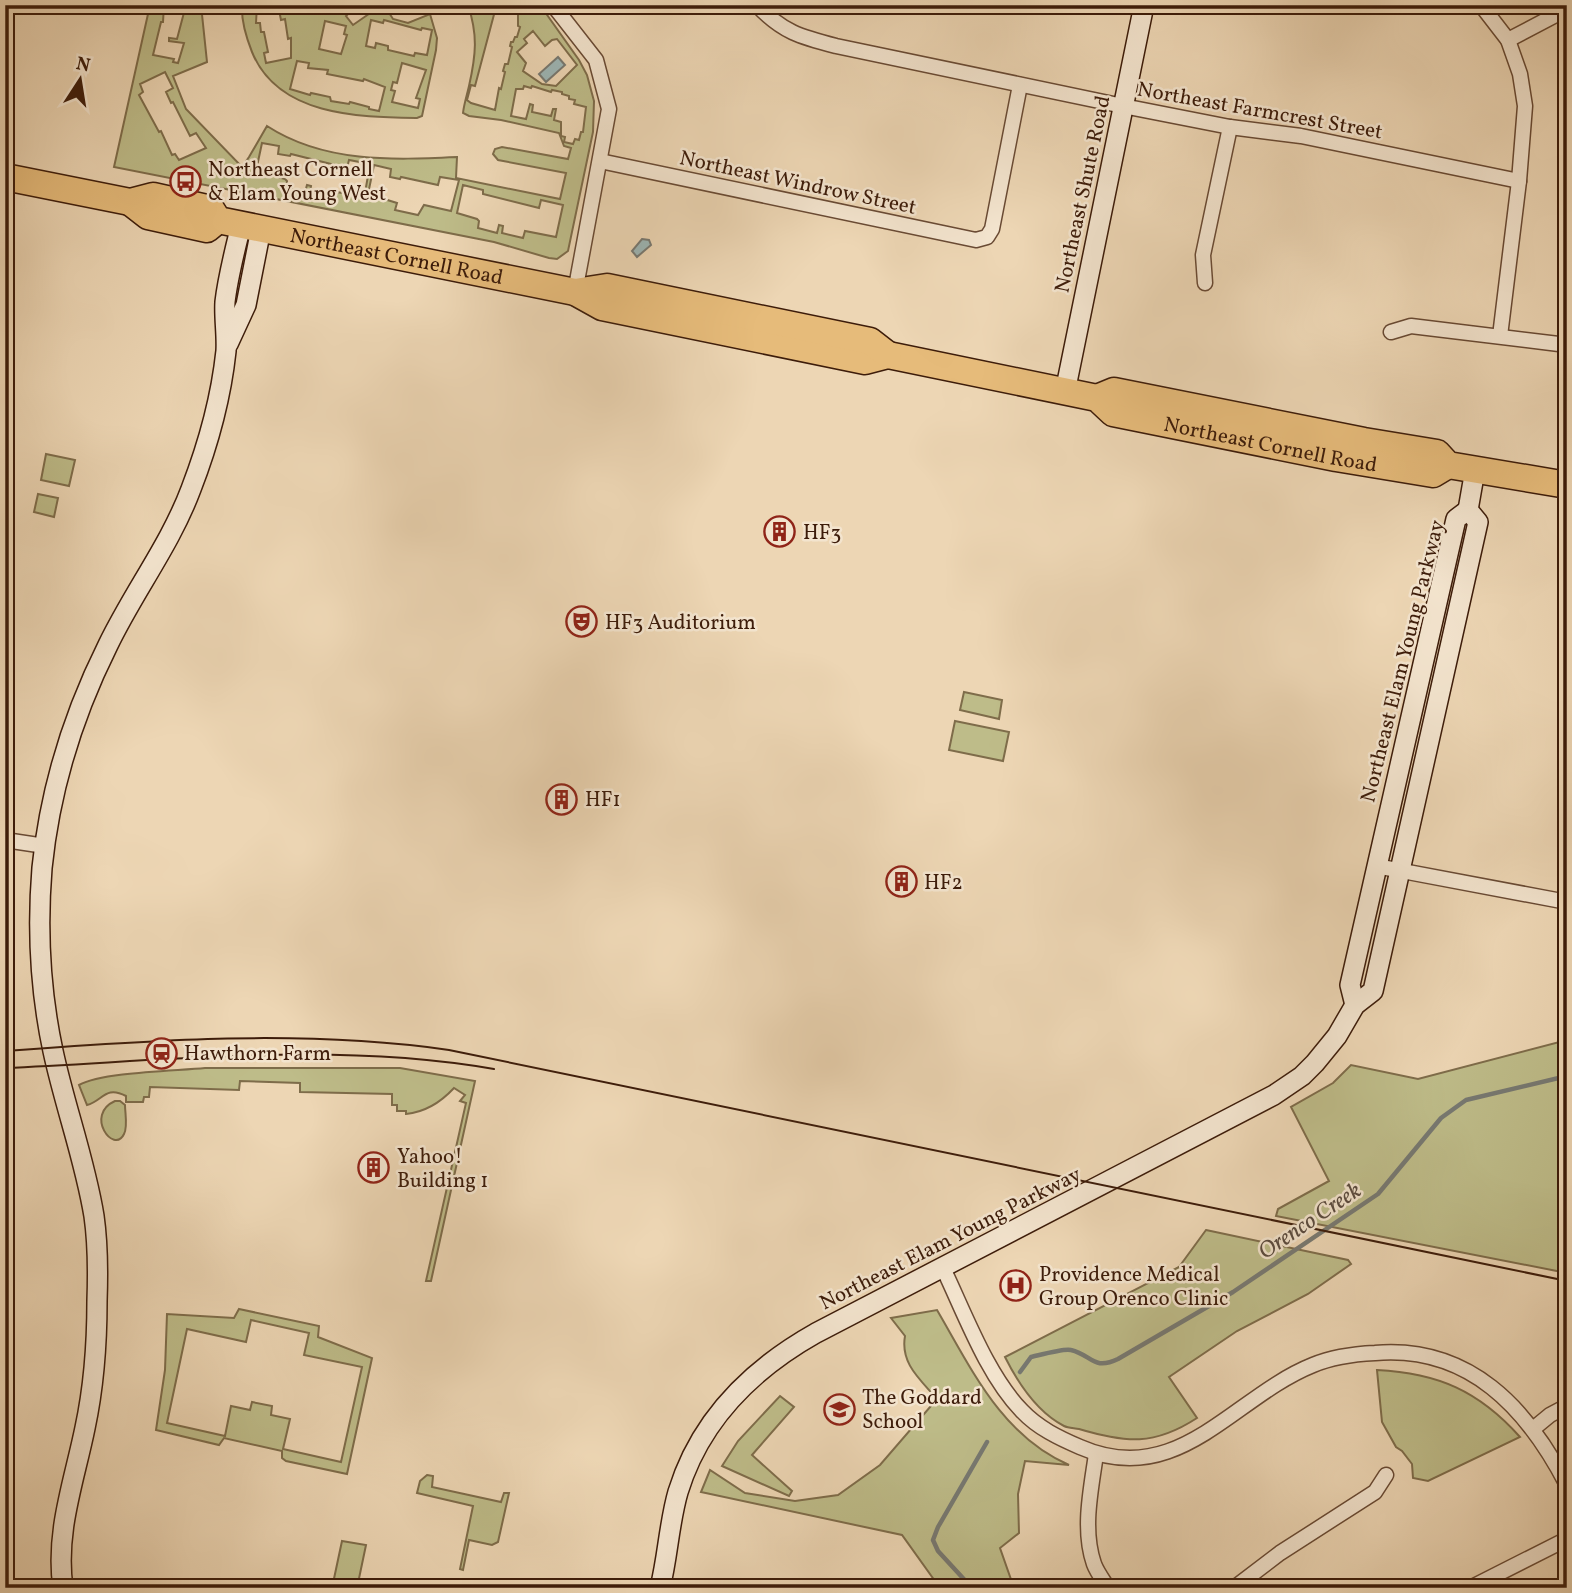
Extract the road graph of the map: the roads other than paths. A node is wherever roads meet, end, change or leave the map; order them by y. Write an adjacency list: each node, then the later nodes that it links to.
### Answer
1 (553, 5): 10 (street)
2 (757, 5): 7 (street, Northeast Farmcrest Street)
3 (1144, 5): 8 (street, Northeast Shute Road)
4 (1481, 5): 6 (street)
5 (1567, 9): 6 (street)
6 (1508, 40): 12 (street)
7 (1020, 85): 8 (street, Northeast Farmcrest Street); 10 (street, Northeast Windrow Street)
8 (1123, 106): 9 (street, Northeast Farmcrest Street); 19 (street, Northeast Shute Road)
9 (1230, 127): 12 (street, Northeast Farmcrest Street); 14 (street)
10 (600, 161): 15 (street)
11 (5, 177): 13 (highway, Northeast Cornell Road)
12 (1519, 181): 17 (street)
13 (240, 225): 15 (highway, Northeast Cornell Road); 24 (street)
14 (1205, 282)
15 (575, 292): 19 (highway, Northeast Cornell Road)
16 (1391, 332): 17 (street)
17 (1500, 336): 18 (street)
18 (1567, 345)
19 (1065, 392): 20 (highway, Northeast Cornell Road)
20 (1475, 470): 21 (highway, Northeast Cornell Road); 22 (street)
21 (1567, 485)
22 (1468, 510): 25 (street, Northeast Elam Young Parkway); 26 (street, Northeast Elam Young Parkway)
23 (5, 840): 24 (street)
24 (45, 846): 36 (street)
25 (1376, 866): 26 (street); 28 (street, Northeast Elam Young Parkway)
26 (1400, 870): 27 (street); 28 (street, Northeast Elam Young Parkway)
27 (1567, 902)
28 (1355, 1005): 29 (street, Northeast Elam Young Parkway)
29 (943, 1268): 32 (street); 37 (street, Northeast Elam Young Parkway)
30 (1567, 1406): 31 (street)
31 (1533, 1429): 32 (street); 34 (street)
32 (1096, 1454): 38 (street)
33 (1386, 1475): 39 (street)
34 (1567, 1485)
35 (1567, 1539): 40 (street)
36 (64, 1588)
37 (660, 1588)
38 (1108, 1588)
39 (1234, 1588)
40 (1470, 1588)

